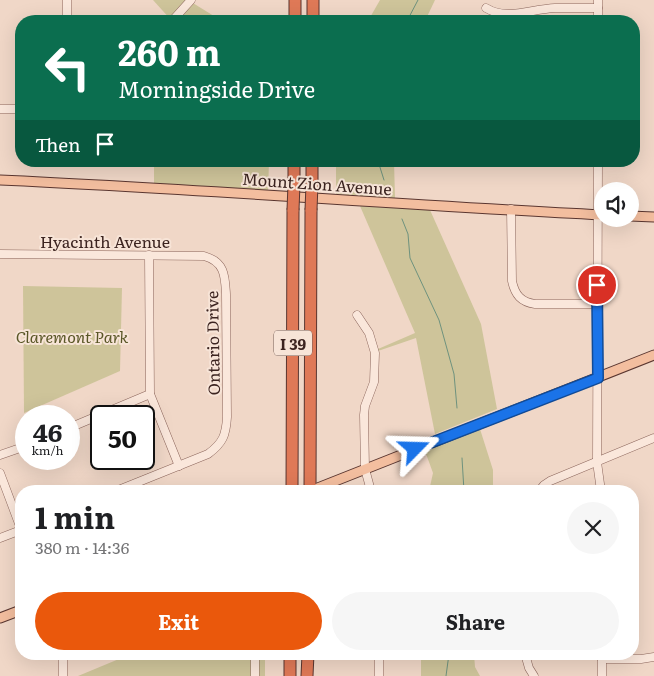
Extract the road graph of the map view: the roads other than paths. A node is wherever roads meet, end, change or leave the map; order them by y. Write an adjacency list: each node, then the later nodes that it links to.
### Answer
1 (66, 0): 7 (street)
2 (191, 0): 8 (street)
3 (295, 0): 9 (highway)
4 (313, 0): 10 (highway)
5 (598, 4): 6 (street)
6 (486, 8)
7 (67, 15)
8 (177, 15)
9 (295, 15)
10 (313, 15)
11 (0, 109): 12 (street)
12 (15, 109)
13 (294, 167): 40 (highway, I 39, bridge)
14 (312, 167): 41 (highway, I 39, bridge)
15 (598, 167): 17 (street)
16 (0, 180): 18 (main road, Mount Zion Avenue)
17 (599, 182)
18 (512, 209): 19 (main road, Mount Zion Avenue); 26 (street)
19 (594, 214)
20 (639, 216): 21 (main road)
21 (654, 217)
22 (600, 227): 26 (street)
23 (0, 254): 24 (street, Hyacinth Avenue)
24 (149, 255): 25 (street, Hyacinth Avenue); 30 (street)
25 (209, 257): 36 (street, Ontario Drive)
26 (597, 304): 29 (street)
27 (357, 315): 37 (street)
28 (654, 355): 29 (main road)
29 (598, 378): 35 (street); 37 (main road)
30 (150, 394): 31 (street); 36 (street)
31 (80, 423)
32 (654, 438): 35 (street)
33 (15, 450): 34 (street)
34 (0, 455)
35 (597, 462): 44 (street); 45 (street)
36 (179, 466): 39 (street)
37 (365, 469): 42 (main road); 43 (street)
38 (0, 473): 46 (street)
39 (131, 485)
40 (292, 485)
41 (310, 485)
42 (325, 485)
43 (369, 485)
44 (544, 485)
45 (600, 485)
46 (15, 513)
47 (15, 532): 48 (street)
48 (0, 538)
49 (15, 612): 50 (main road)
50 (0, 618)
51 (654, 657): 59 (street)
52 (63, 660): 60 (street)
53 (255, 660): 61 (street)
54 (290, 660): 62 (highway)
55 (308, 660): 63 (highway)
56 (379, 660): 64 (street)
57 (527, 660): 65 (street)
58 (602, 660): 66 (street)
59 (639, 660)
60 (63, 676)
61 (255, 676)
62 (290, 676)
63 (307, 676)
64 (378, 676)
65 (534, 676)
66 (602, 676)

